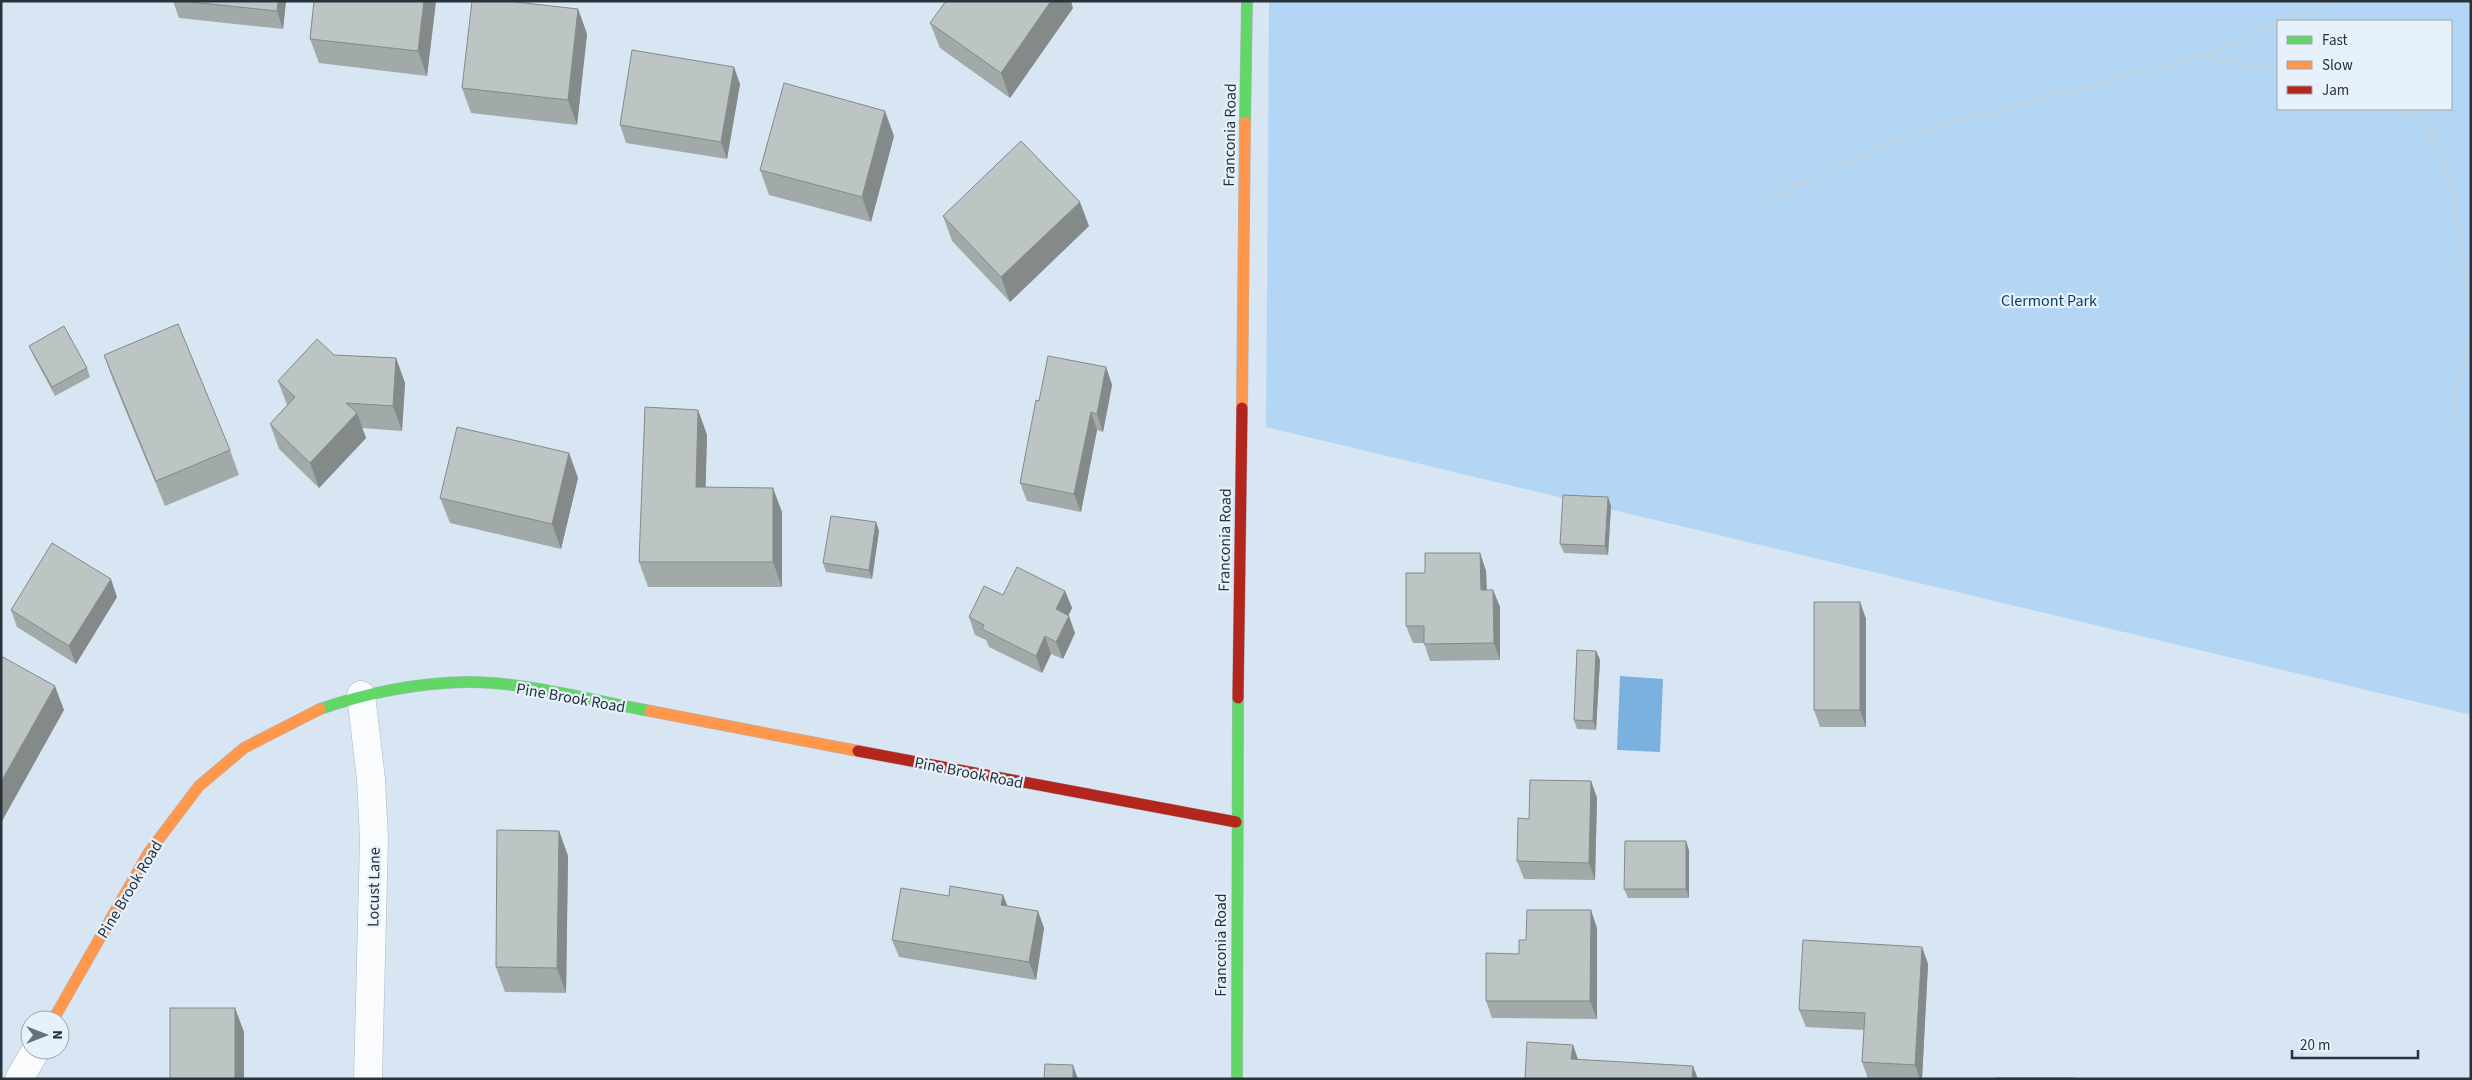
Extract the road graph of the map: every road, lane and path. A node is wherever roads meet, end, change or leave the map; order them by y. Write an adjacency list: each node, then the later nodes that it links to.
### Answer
1 (1247, 1): 13 (street, Franconia Road)
2 (2334, 1): 3 (path)
3 (2288, 20)
4 (2277, 24): 5 (path)
5 (2201, 56): 6 (path); 8 (path)
6 (2277, 72)
7 (2399, 110): 9 (path)
8 (1760, 203)
9 (2471, 322)
10 (2471, 336): 11 (path)
11 (2471, 436)
12 (361, 695): 13 (street, Pine Brook Road); 14 (street, Pine Brook Road); 17 (street, Locust Lane)
13 (1236, 822): 18 (street, Franconia Road)
14 (59, 1010)
15 (30, 1060): 16 (street)
16 (19, 1079)
17 (368, 1079)
18 (1237, 1079)

